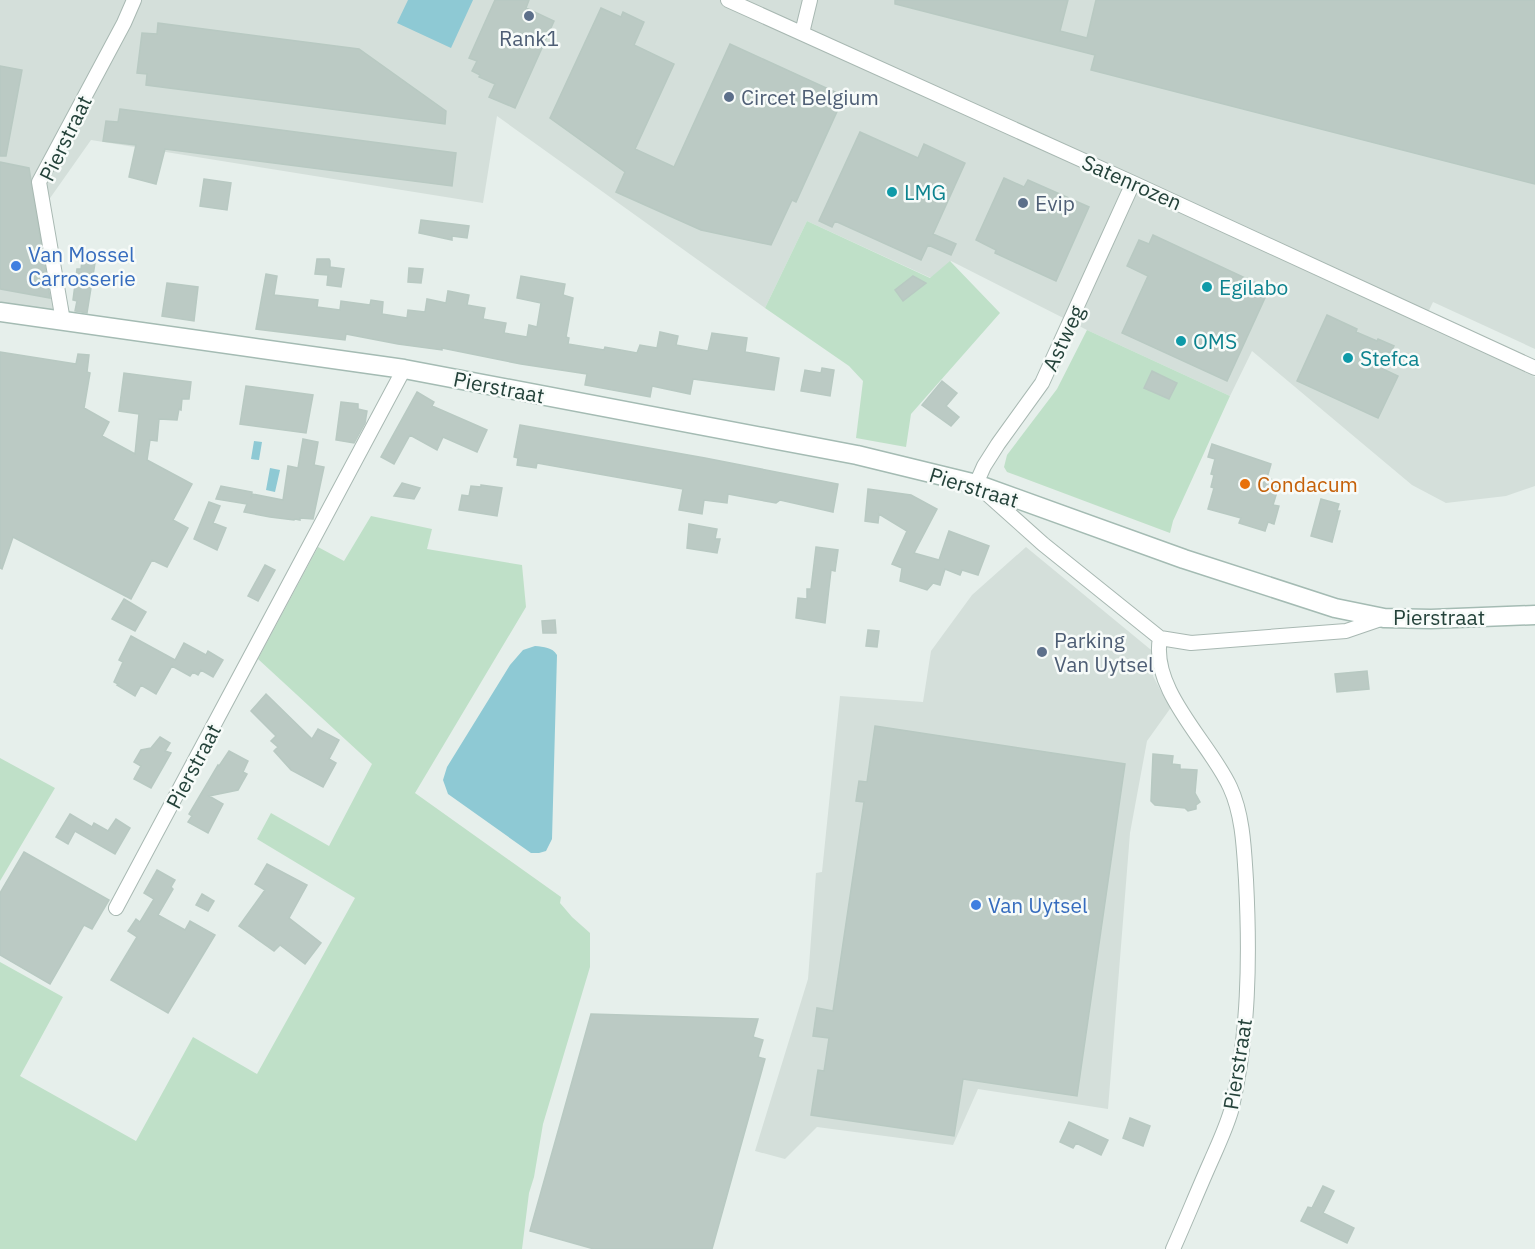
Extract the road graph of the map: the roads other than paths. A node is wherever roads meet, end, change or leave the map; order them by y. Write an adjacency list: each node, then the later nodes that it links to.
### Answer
1 (134, 0): 7 (street, Pierstraat)
2 (728, 0): 4 (street, Satenrozen)
3 (810, 0): 4 (street)
4 (802, 33): 5 (street, Satenrozen)
5 (1133, 183): 8 (street, Satenrozen); 10 (street, Astweg)
6 (0, 312): 7 (street, Pierstraat)
7 (63, 321): 9 (street, Pierstraat)
8 (1535, 368)
9 (405, 369): 10 (street, Pierstraat); 14 (street, Pierstraat)
10 (976, 484): 12 (street, Pierstraat); 13 (street)
11 (1535, 615): 12 (street, Pierstraat)
12 (1384, 618): 13 (street)
13 (1160, 638): 15 (street, Pierstraat)
14 (116, 908)
15 (1173, 1249)

